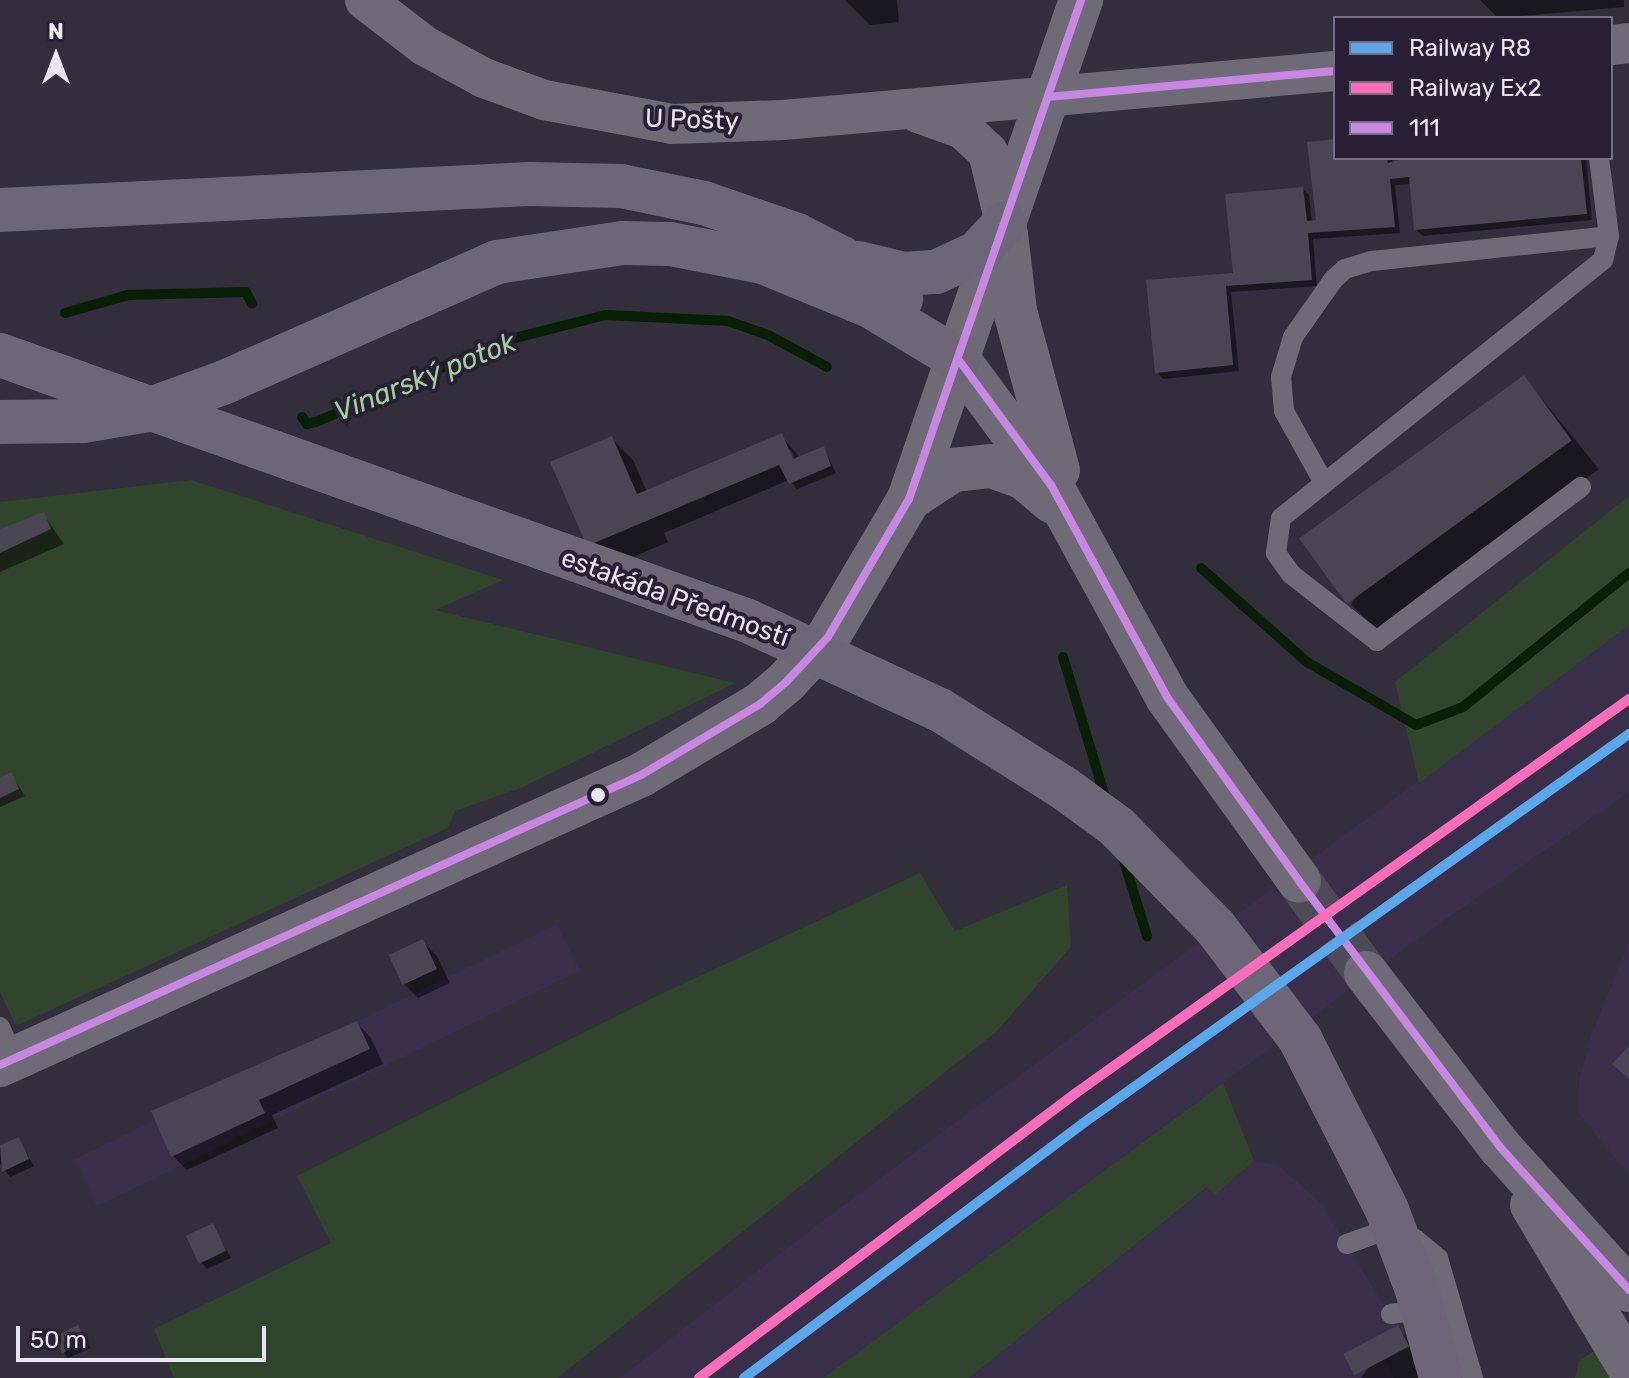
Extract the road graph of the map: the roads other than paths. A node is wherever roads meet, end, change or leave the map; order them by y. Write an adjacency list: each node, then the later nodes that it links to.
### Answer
1 (365, 0): 5 (street, U Pošty)
2 (1081, 0): 4 (main road)
3 (1333, 71): 4 (street, U Pošty)
4 (1048, 97): 5 (street, U Pošty); 8 (main road)
5 (882, 109): 8 (street)
6 (1599, 160): 9 (lane)
7 (0, 210): 10 (main road)
8 (1005, 223): 10 (main road); 12 (main road); 17 (main road)
9 (1609, 236): 14 (lane); 14 (lane)
10 (842, 258): 12 (main road)
11 (0, 355): 29 (main road, estakáda Předmostí)
12 (958, 359): 13 (main road); 16 (main road); 17 (main road)
13 (0, 422)
14 (1324, 483): 15 (lane)
15 (1581, 487)
16 (909, 499): 17 (main road); 20 (main road)
17 (1074, 523): 18 (main road)
18 (1299, 881)
19 (1366, 973): 21 (main road)
20 (5, 1050)
21 (1500, 1147): 25 (main road); 28 (main road)
22 (1389, 1214): 24 (lane)
23 (1347, 1244): 24 (lane)
24 (1428, 1247): 27 (lane)
25 (1629, 1290)
26 (1391, 1314): 27 (lane)
27 (1463, 1340): 30 (lane)
28 (1629, 1367)
29 (1441, 1378)
30 (1473, 1378)

